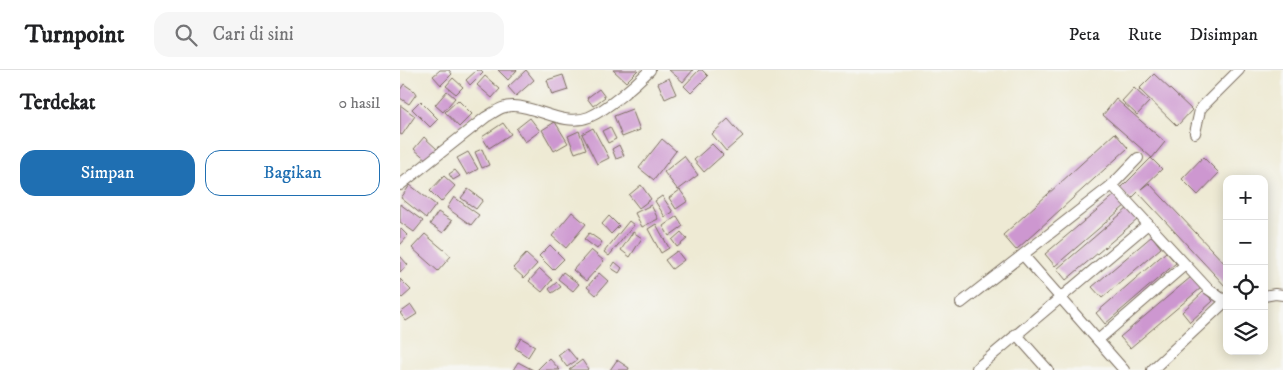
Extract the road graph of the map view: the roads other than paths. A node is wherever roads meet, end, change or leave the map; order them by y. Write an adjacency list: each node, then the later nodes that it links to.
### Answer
1 (650, 70): 5 (street)
2 (1239, 70): 3 (street)
3 (1195, 133)
4 (1138, 158): 6 (street)
5 (400, 185)
6 (1112, 185): 7 (street); 8 (street)
7 (1148, 224): 9 (street); 12 (street)
8 (1023, 255): 12 (street); 14 (street)
9 (1185, 265): 13 (street); 17 (street)
10 (1283, 295): 11 (street)
11 (1268, 296)
12 (1060, 298): 16 (street); 17 (street)
13 (1223, 299)
14 (961, 303)
15 (1223, 304): 21 (street)
16 (1016, 334): 18 (street); 19 (street)
17 (1098, 340): 20 (street)
18 (977, 368)
19 (1048, 370)
20 (1124, 370)
21 (1152, 370)

